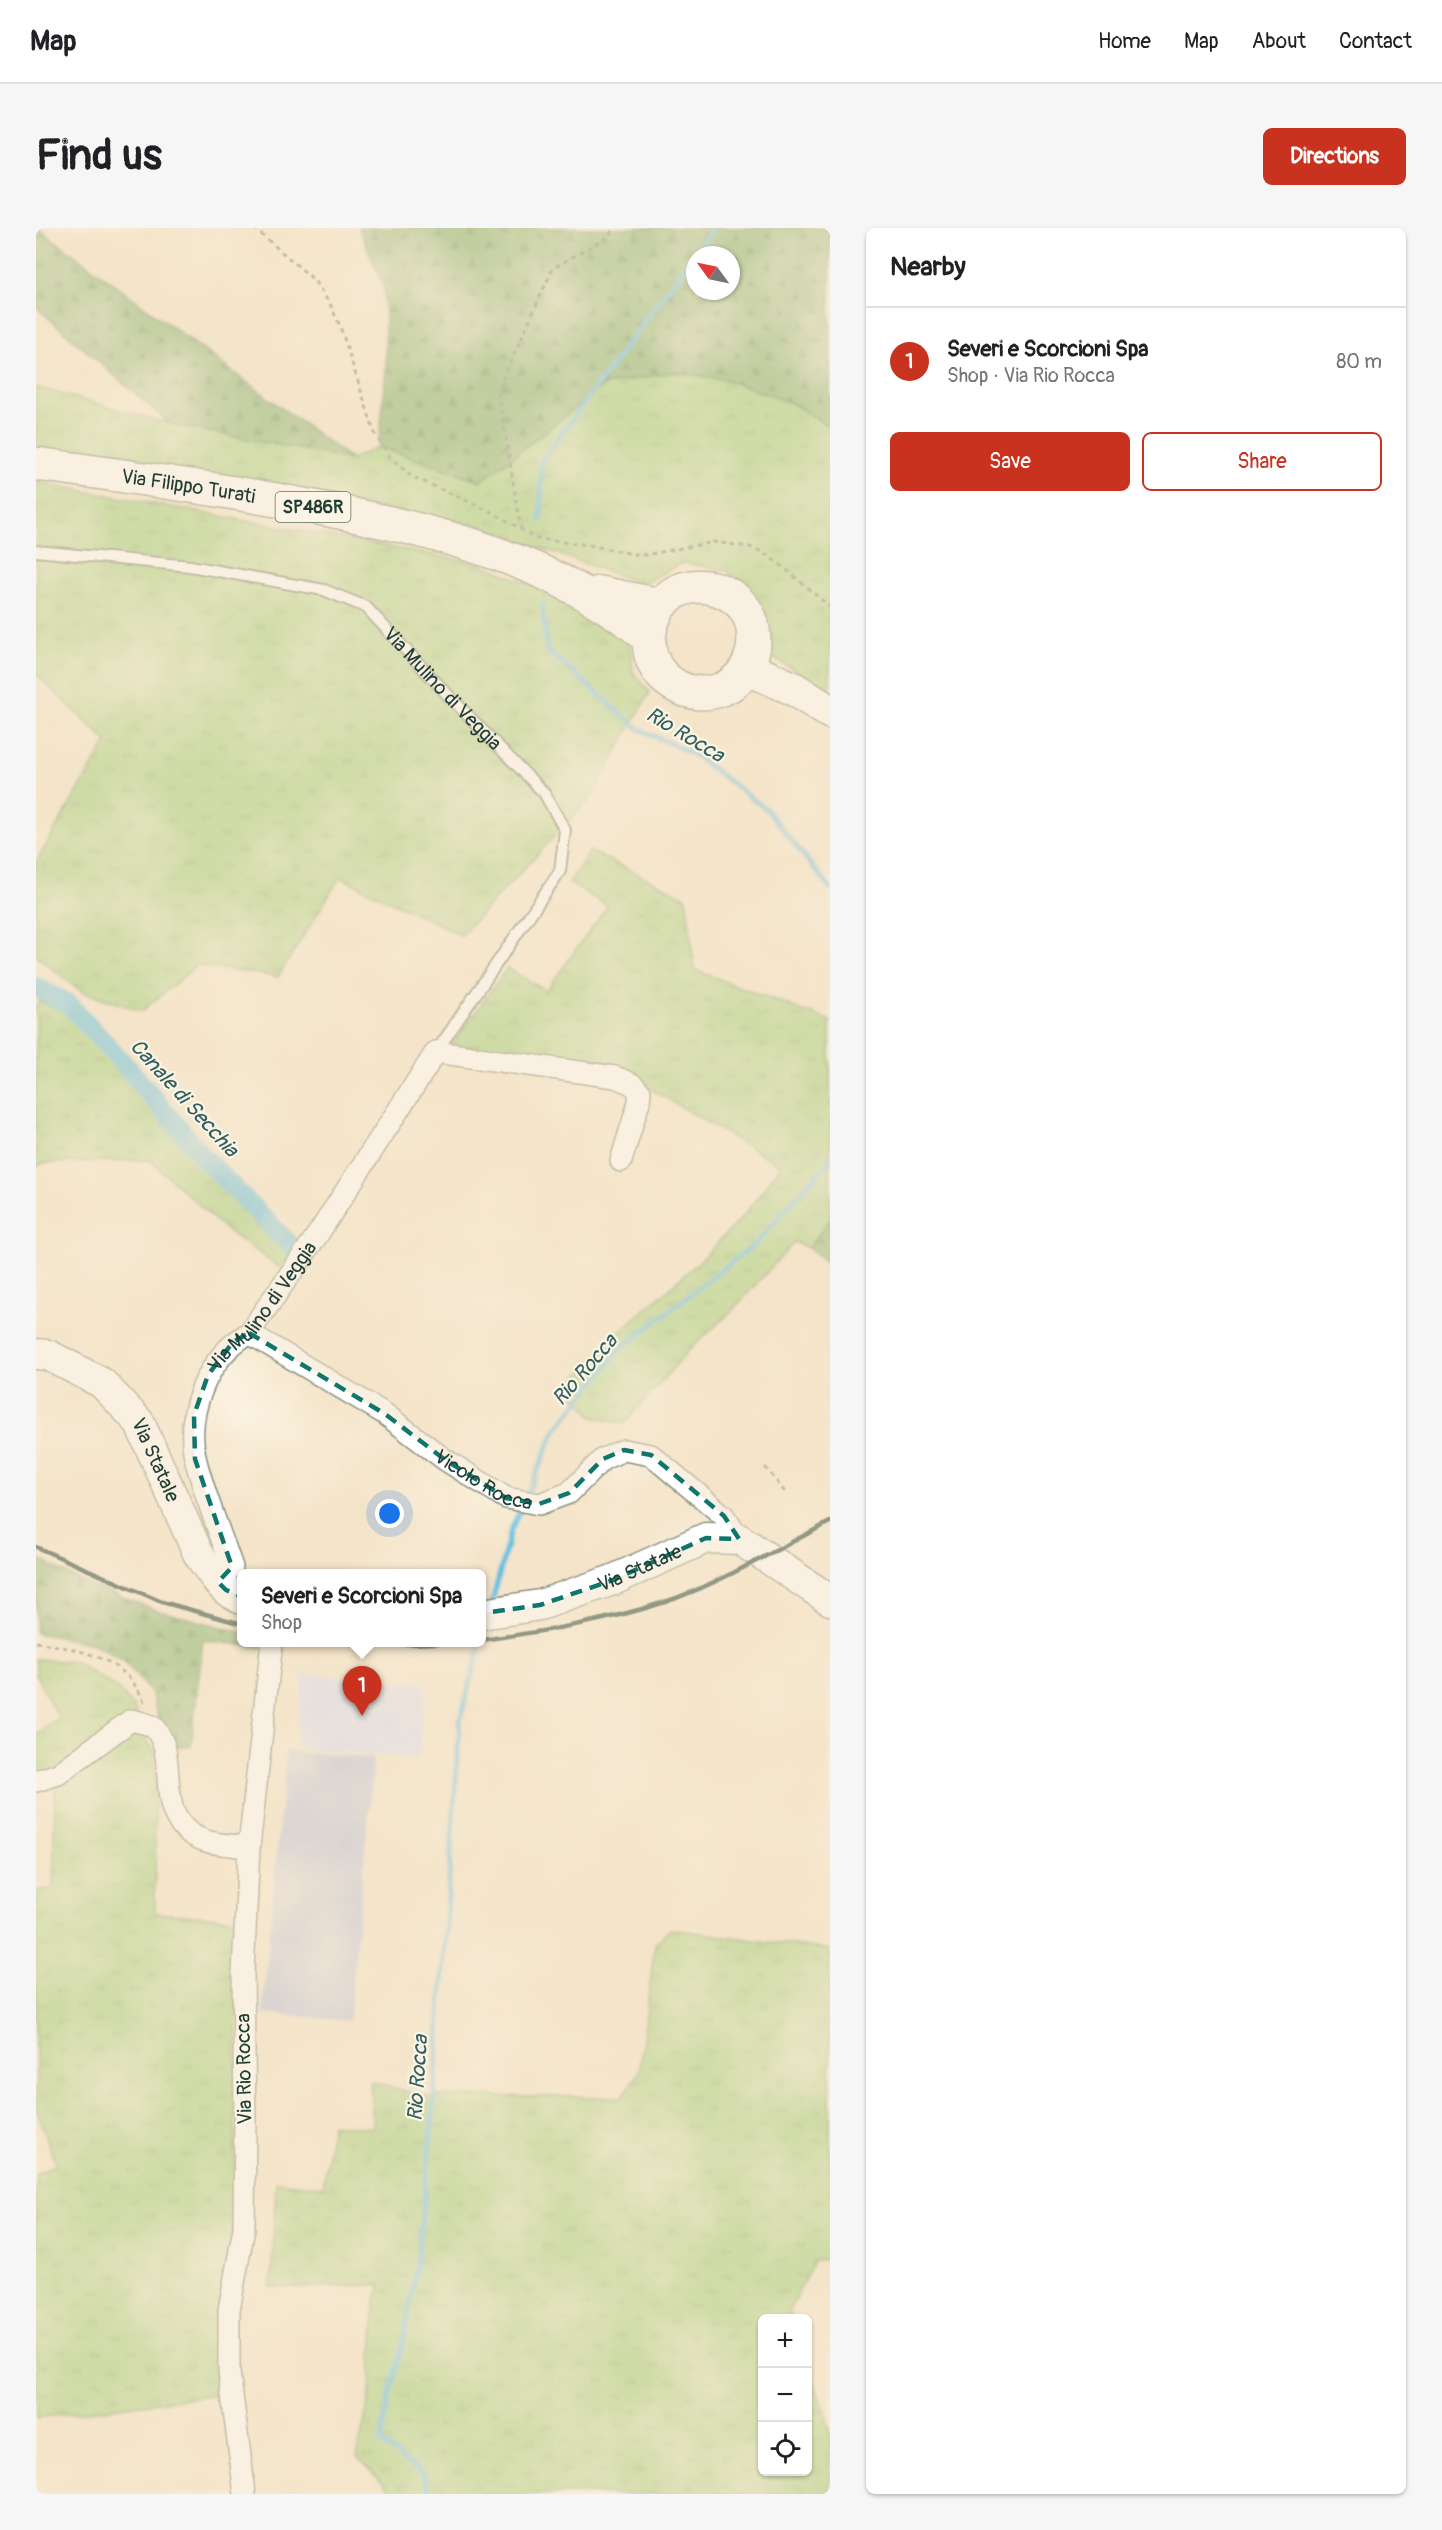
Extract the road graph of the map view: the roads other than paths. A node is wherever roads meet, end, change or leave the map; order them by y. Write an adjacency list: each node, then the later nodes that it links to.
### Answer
1 (36, 464): 3 (main road, Via Filippo Turati / SP486R)
2 (36, 552): 8 (lane, Via Mulino di Veggia)
3 (579, 589): 4 (main road, Via Filippo Turati / SP486R); 5 (main road, Via Filippo Turati / SP486R)
4 (660, 605): 5 (main road); 6 (main road)
5 (648, 638): 6 (main road)
6 (747, 668): 7 (main road)
7 (830, 712)
8 (436, 1052): 9 (street); 10 (street, Via Mulino di Veggia)
9 (621, 1161)
10 (249, 1333): 12 (street, Vicolo Rocca); 15 (street, Via Mulino di Veggia)
11 (36, 1354): 15 (street, Via Statale)
12 (739, 1539): 13 (street); 18 (street, Via Statale)
13 (788, 1574): 14 (street); 17 (street)
14 (830, 1580)
15 (218, 1582): 16 (street, Via Statale)
16 (237, 1596)
17 (830, 1600)
18 (493, 1613)
19 (271, 1647): 21 (street, Via Rio Rocca)
20 (36, 1781): 21 (street)
21 (249, 1847): 22 (street, Via Rio Rocca)
22 (245, 2494)

